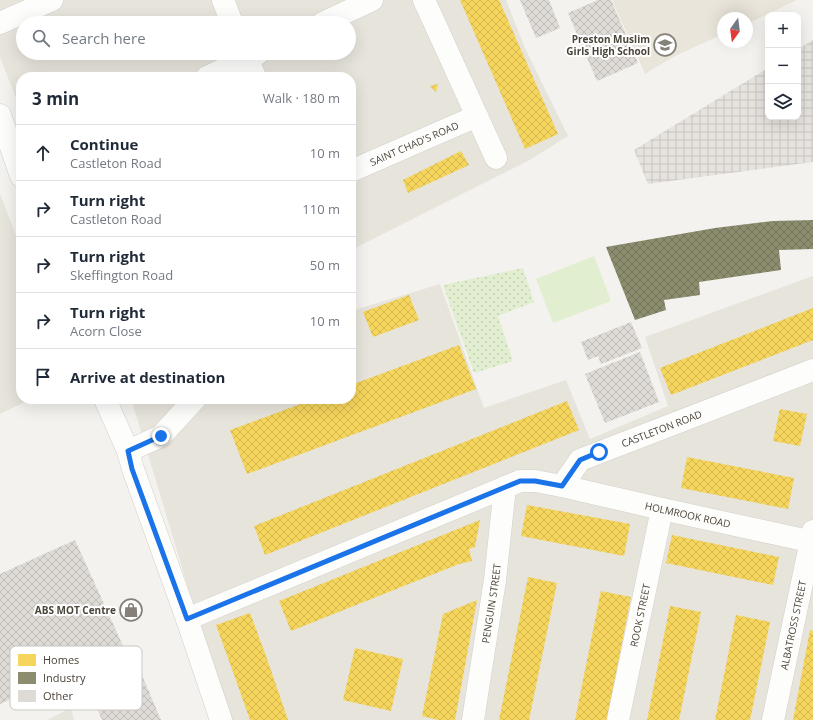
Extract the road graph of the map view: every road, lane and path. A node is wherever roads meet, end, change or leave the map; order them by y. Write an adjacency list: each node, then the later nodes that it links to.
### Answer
1 (52, 0): 5 (street)
2 (223, 0): 6 (street)
3 (372, 0): 7 (street)
4 (424, 0): 13 (street)
5 (17, 16)
6 (229, 16)
7 (338, 16)
8 (16, 17): 9 (street)
9 (0, 24)
10 (252, 60): 11 (street)
11 (220, 72)
12 (0, 115): 14 (street)
13 (477, 116): 15 (street); 16 (street, SAINT CHAD'S ROAD)
14 (16, 158)
15 (496, 158)
16 (356, 169)
17 (813, 370): 21 (street, CASTLETON ROAD)
18 (107, 404): 20 (street)
19 (190, 404): 20 (street)
20 (128, 451): 25 (street)
21 (562, 486): 22 (street); 23 (street, HOLMROOK ROAD)
22 (505, 487): 25 (street); 27 (street, PENGUIN STREET)
23 (662, 510): 24 (street, HOLMROOK ROAD); 28 (street, ROOK STREET)
24 (812, 538): 29 (street, ALBATROSS STREET)
25 (187, 619): 26 (street)
26 (221, 720)
27 (474, 720)
28 (618, 720)
29 (773, 720)

